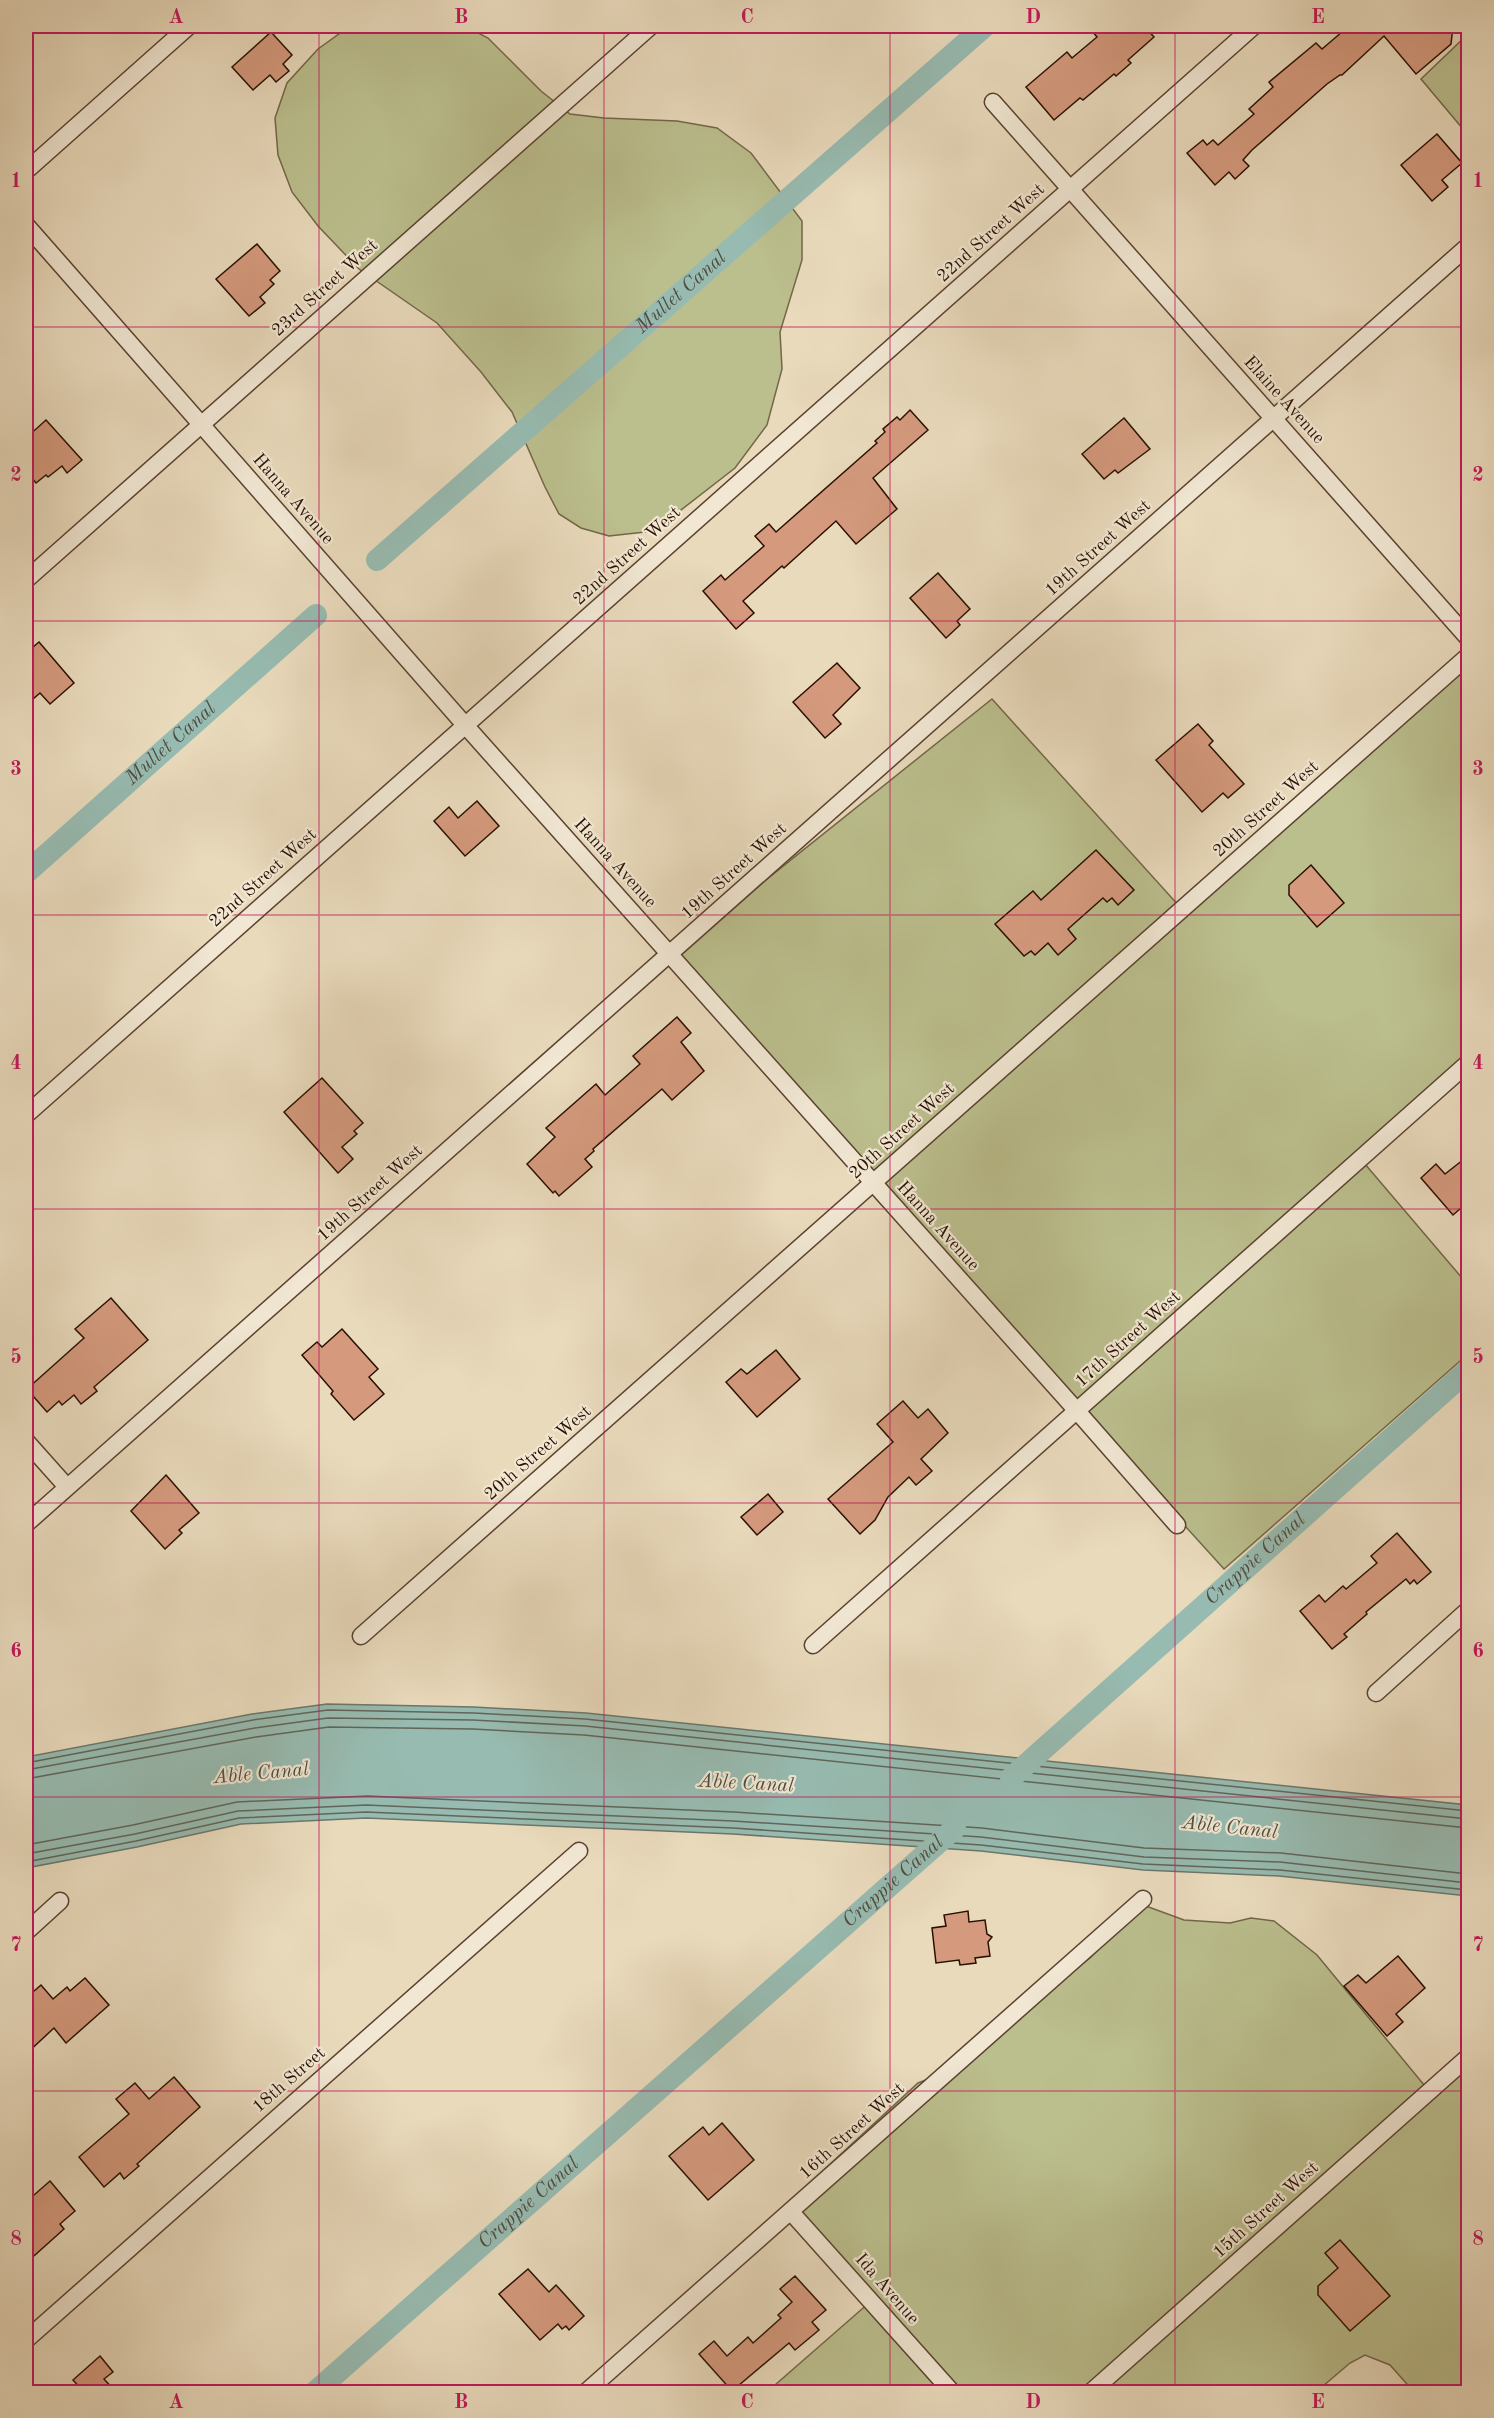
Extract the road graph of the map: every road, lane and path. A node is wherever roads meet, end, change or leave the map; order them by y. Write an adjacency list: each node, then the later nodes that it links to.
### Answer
1 (189, 26): 5 (street)
2 (651, 26): 10 (street, 23rd Street West)
3 (1254, 26): 6 (street, 22nd Street West)
4 (993, 102): 6 (street, Elaine Avenue)
5 (26, 171)
6 (1070, 189): 9 (street, Elaine Avenue); 14 (street, 22nd Street West)
7 (26, 225): 10 (street, Hanna Avenue)
8 (1468, 246): 9 (street, 19th Street West)
9 (1274, 418): 12 (street, Elaine Avenue); 15 (street, 19th Street West)
10 (202, 423): 11 (street, 23rd Street West); 14 (street, Hanna Avenue)
11 (26, 580)
12 (1468, 638)
13 (1468, 656): 18 (street, 20th Street West)
14 (465, 725): 15 (street, Hanna Avenue); 17 (street, 22nd Street West)
15 (670, 953): 18 (street, Hanna Avenue); 21 (street, 19th Street West)
16 (1468, 1063): 19 (street, 17th Street West)
17 (26, 1115)
18 (873, 1182): 19 (street, Hanna Avenue); 25 (street, 20th Street West)
19 (1077, 1411): 23 (street, Hanna Avenue); 26 (street, 17th Street West)
20 (26, 1441): 21 (street)
21 (67, 1488): 22 (street, 19th Street West)
22 (26, 1524)
23 (1177, 1525)
24 (1468, 1610): 27 (street)
25 (361, 1636)
26 (813, 1645)
27 (1377, 1693)
28 (579, 1851): 34 (street, 18th Street)
29 (1143, 1899): 33 (street, 16th Street West)
30 (60, 1901): 31 (street)
31 (26, 1932)
32 (1468, 2057): 37 (street, 15th Street West)
33 (791, 2212): 35 (street, 16th Street West); 36 (street, Ida Avenue)
34 (26, 2340)
35 (586, 2392)
36 (952, 2392)
37 (1091, 2392)

